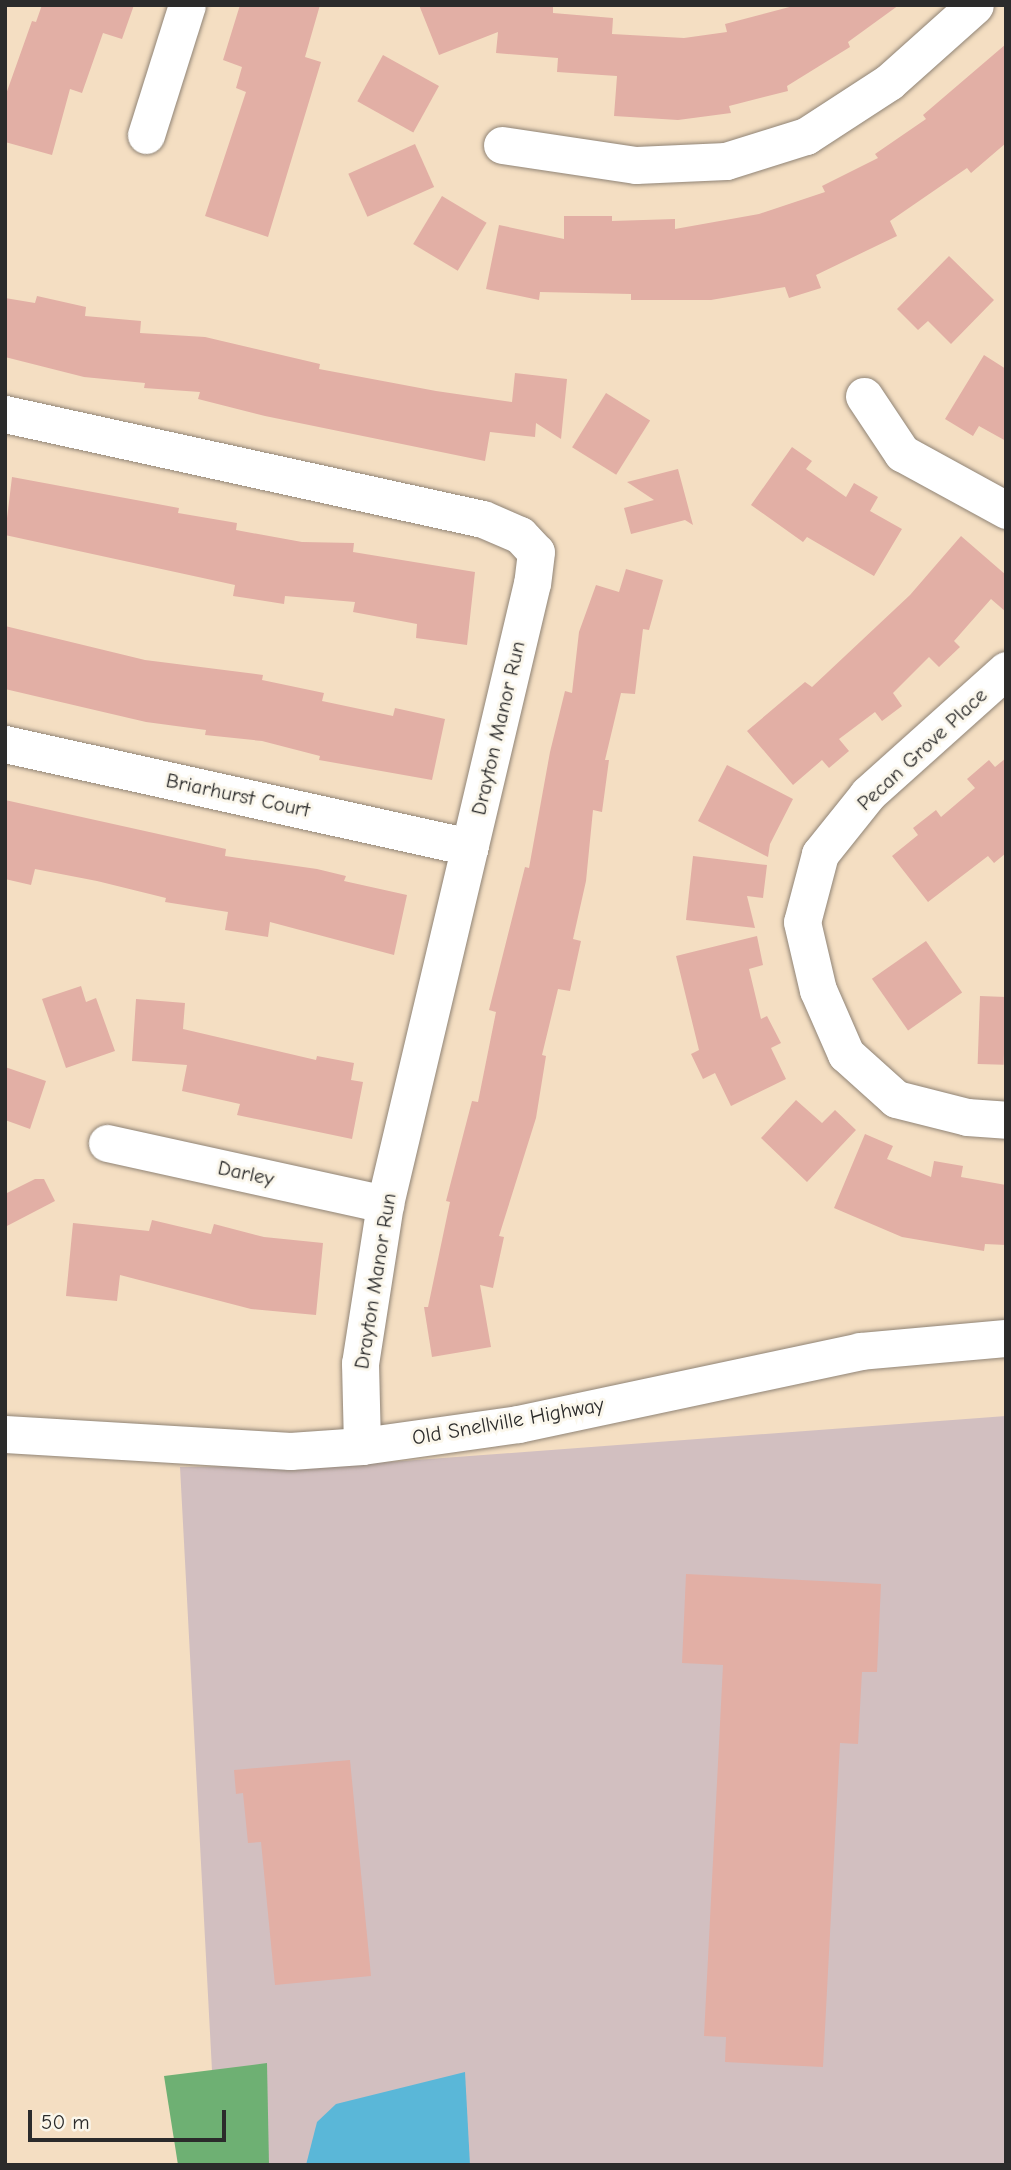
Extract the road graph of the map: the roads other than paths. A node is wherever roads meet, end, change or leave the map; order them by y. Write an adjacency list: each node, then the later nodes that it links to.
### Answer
1 (187, 5): 3 (street)
2 (975, 5): 4 (street)
3 (146, 135)
4 (502, 145)
5 (864, 396): 7 (street)
6 (5, 414): 10 (street, Drayton Manor Run)
7 (1006, 510)
8 (1006, 670): 11 (street, Pecan Grove Place)
9 (5, 744): 10 (street, Briarhurst Court)
10 (470, 847): 13 (street, Drayton Manor Run)
11 (1006, 1120)
12 (107, 1143): 13 (street, Darley)
13 (385, 1204): 16 (street, Drayton Manor Run)
14 (1006, 1338): 16 (street, Old Snellville Highway)
15 (5, 1434): 16 (street, Old Snellville Highway)
16 (362, 1446)

